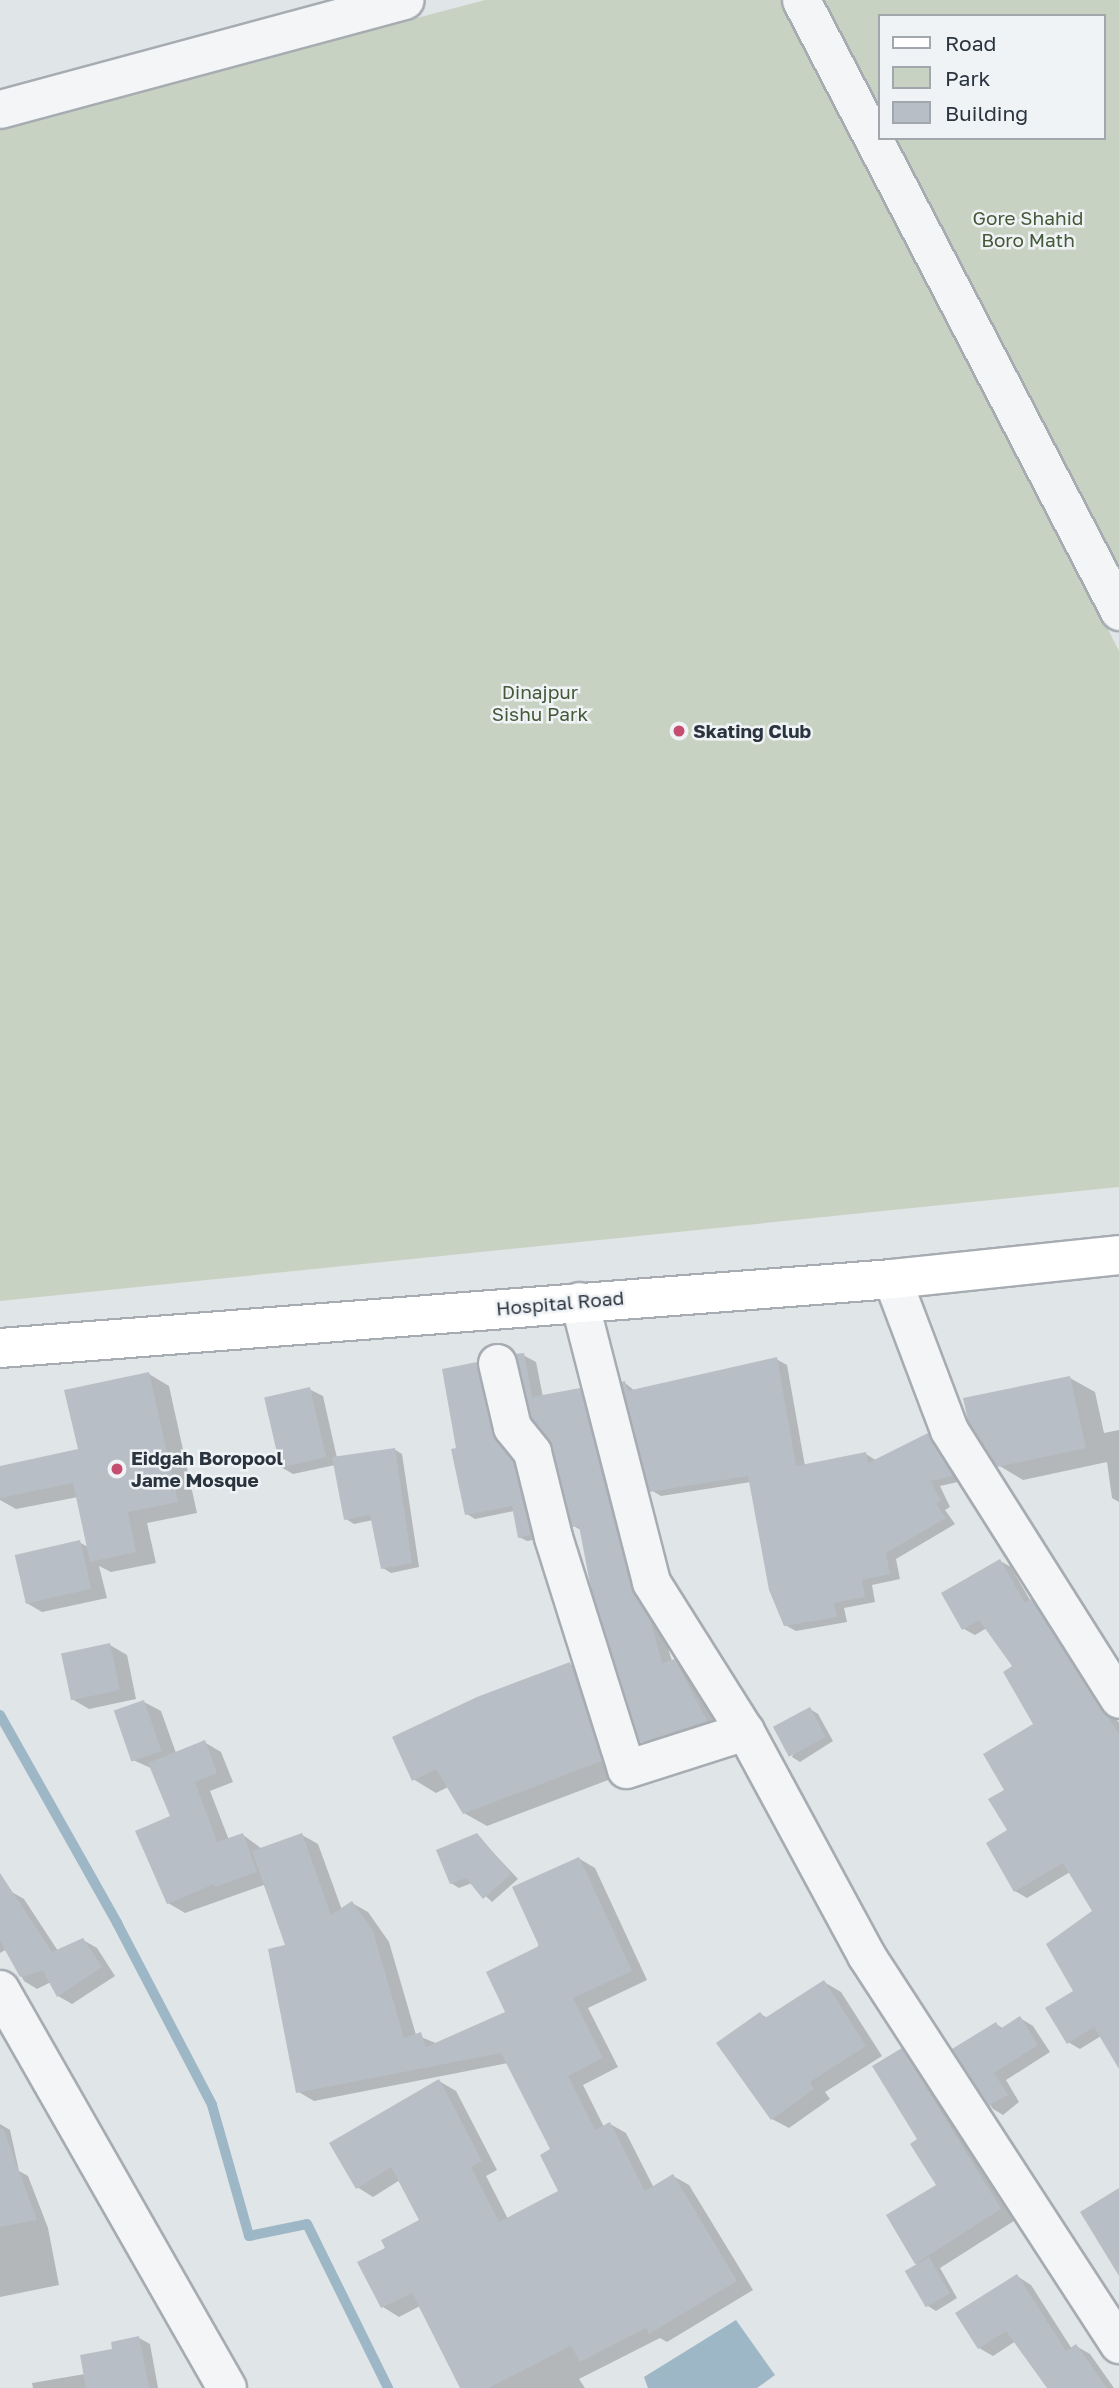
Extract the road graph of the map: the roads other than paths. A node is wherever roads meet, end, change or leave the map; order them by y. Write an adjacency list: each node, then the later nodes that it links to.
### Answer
1 (405, 0): 3 (street)
2 (801, 0): 4 (street)
3 (0, 109)
4 (1119, 611)
5 (1119, 1255): 6 (main road, Hospital Road)
6 (892, 1279): 7 (main road, Hospital Road); 10 (street)
7 (579, 1301): 8 (main road, Hospital Road); 11 (street)
8 (0, 1348)
9 (497, 1363): 11 (street)
10 (1119, 1699)
11 (745, 1731): 13 (street)
12 (0, 1990): 14 (street)
13 (1119, 2344)
14 (227, 2388)

